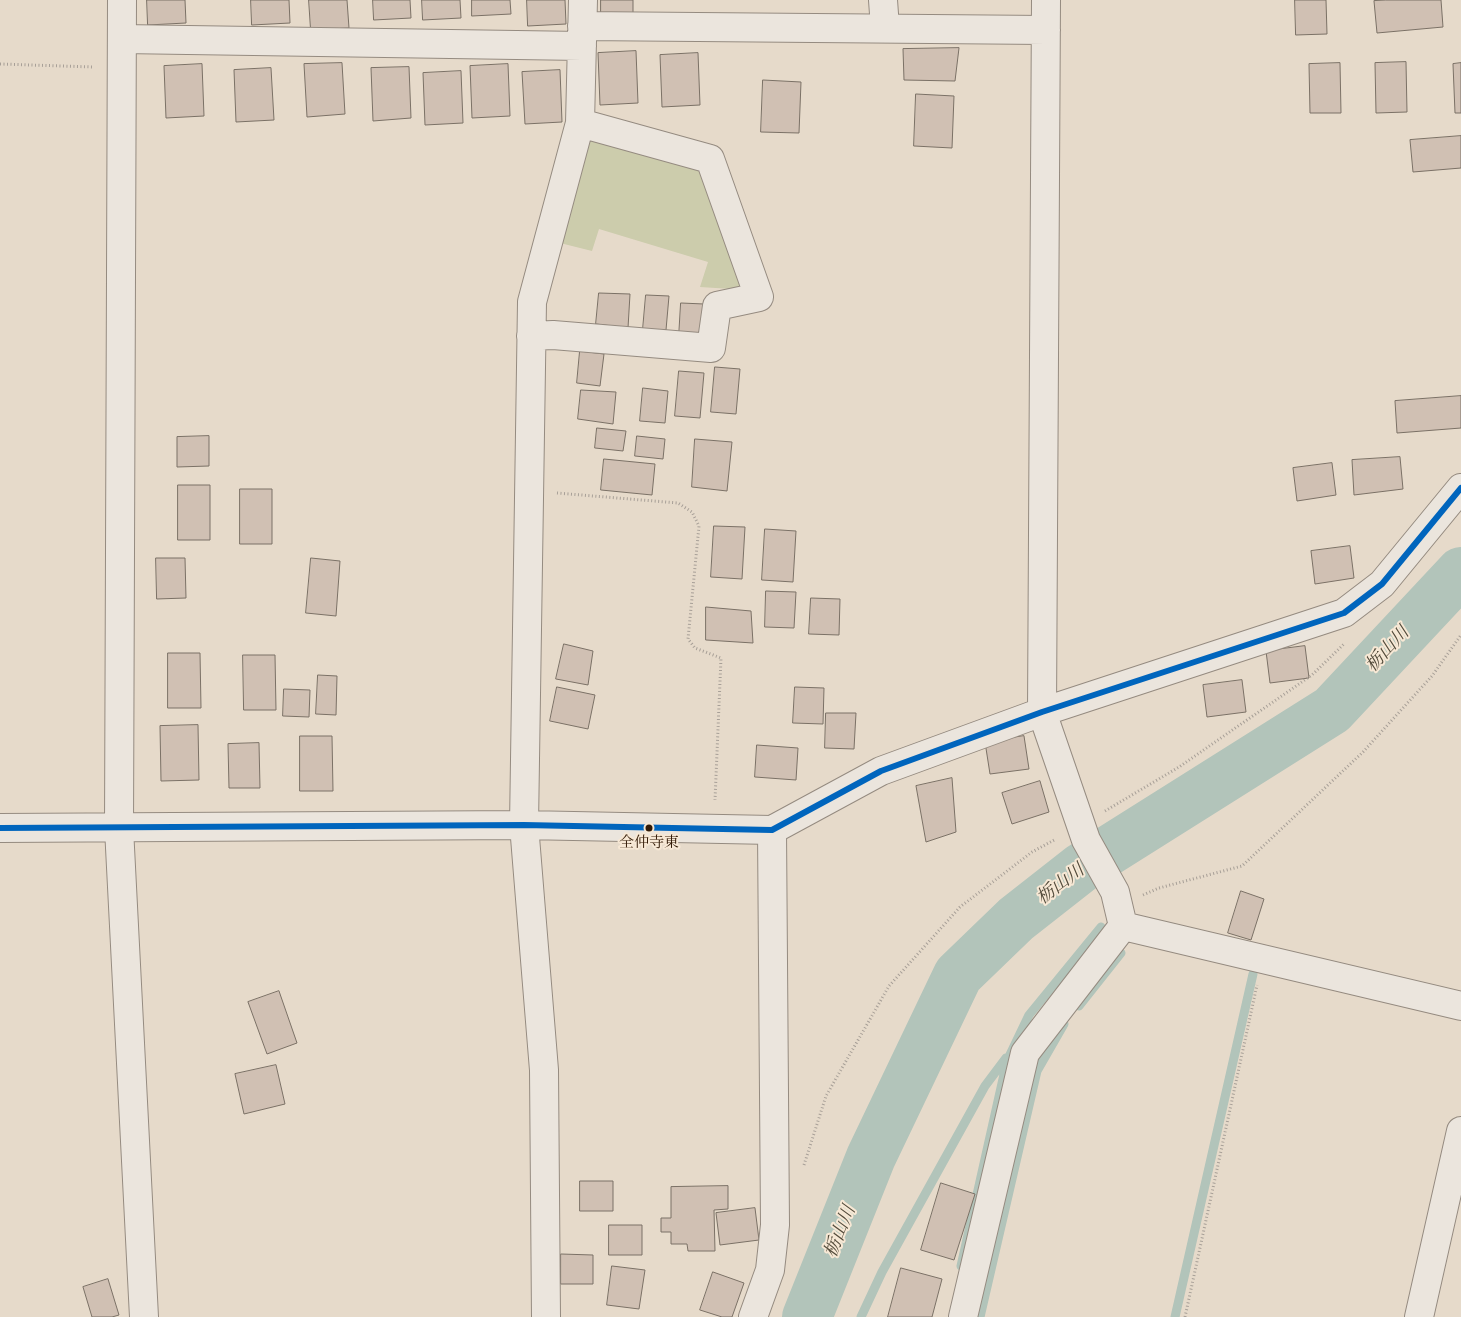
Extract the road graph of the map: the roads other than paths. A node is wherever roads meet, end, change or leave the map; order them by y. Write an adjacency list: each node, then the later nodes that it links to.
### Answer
1 (122, 0): 7 (street)
2 (883, 0): 5 (street)
3 (1046, 0): 6 (street)
4 (582, 24): 5 (street); 7 (street); 8 (street)
5 (885, 28): 6 (street)
6 (1046, 30): 11 (street)
7 (122, 40): 14 (street)
8 (580, 123): 9 (street); 9 (street)
9 (531, 336): 12 (street)
10 (1461, 488): 11 (street)
11 (1042, 712): 15 (street); 16 (street)
12 (524, 825): 14 (street); 15 (street); 20 (street)
13 (0, 828): 14 (street)
14 (119, 828): 19 (street)
15 (772, 830): 21 (street)
16 (1118, 908): 17 (street); 22 (street)
17 (1461, 1006)
18 (1461, 1131): 23 (street)
19 (144, 1317)
20 (546, 1317)
21 (753, 1317)
22 (962, 1317)
23 (1419, 1317)

